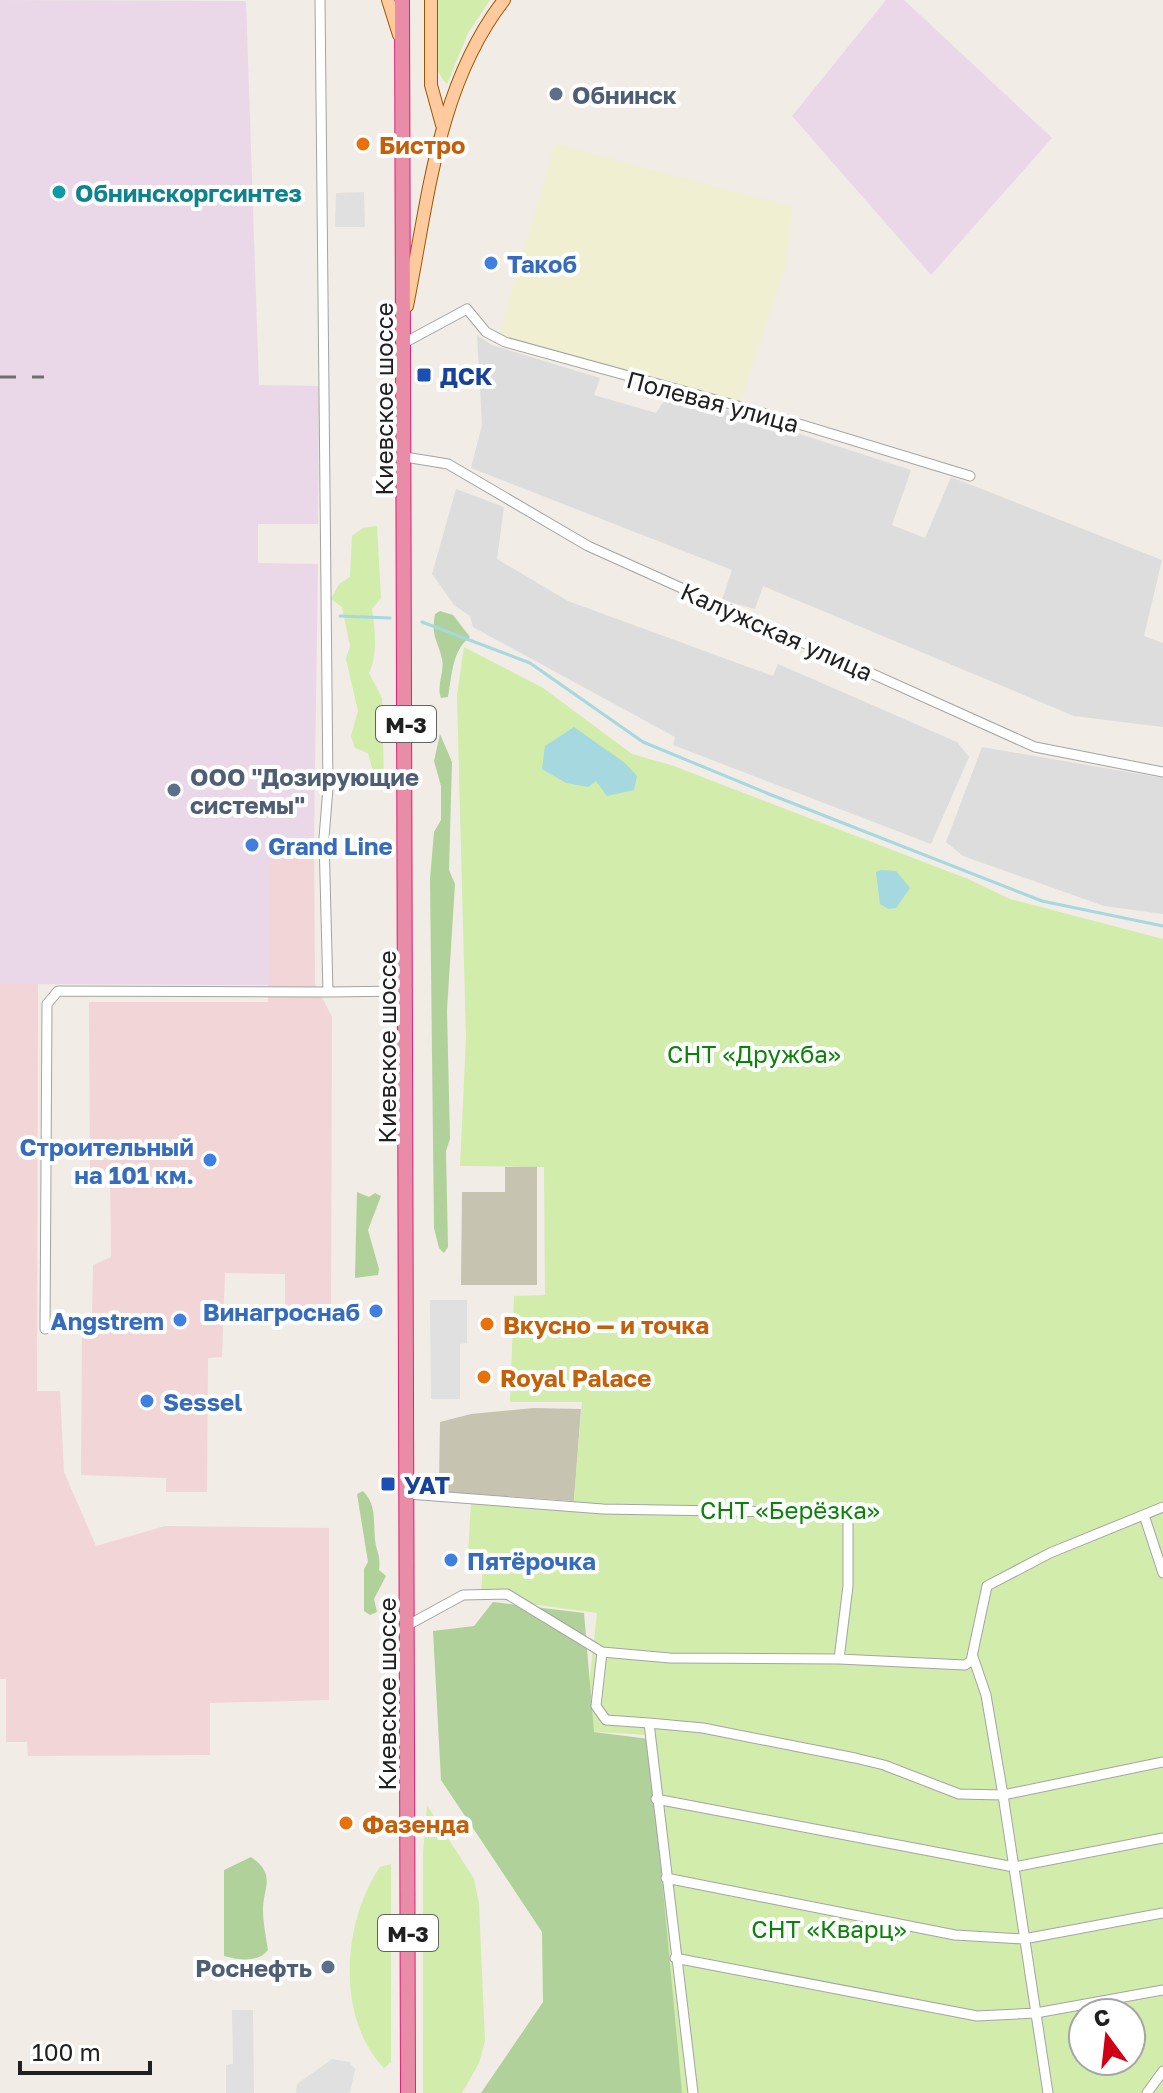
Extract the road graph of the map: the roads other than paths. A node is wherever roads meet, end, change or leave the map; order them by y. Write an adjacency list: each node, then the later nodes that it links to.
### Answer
1 (320, 0): 14 (street)
2 (388, 0): 6 (main road)
3 (402, 0): 6 (highway, Киевское шоссе / М-3)
4 (431, 0): 7 (main road)
5 (504, 0): 7 (main road)
6 (402, 47): 8 (highway, Киевское шоссе / М-3)
7 (442, 125): 8 (main road)
8 (404, 321): 9 (highway, Киевское шоссе / М-3)
9 (404, 343): 10 (highway, Киевское шоссе / М-3); 11 (street, Полевая улица)
10 (405, 457): 12 (street, Калужская улица); 13 (highway, Киевское шоссе / М-3)
11 (970, 476)
12 (1163, 772)
13 (407, 991): 14 (street); 16 (highway, Киевское шоссе / М-3)
14 (328, 992): 15 (street)
15 (45, 1329)
16 (408, 1494): 20 (highway, Киевское шоссе / М-3); 23 (street)
17 (1163, 1507): 18 (street)
18 (1144, 1515): 19 (street); 22 (street)
19 (1163, 1573)
20 (408, 1625): 21 (street); 37 (highway, Киевское шоссе / М-3)
21 (602, 1652): 23 (street); 24 (street)
22 (972, 1654): 23 (street); 26 (street)
23 (839, 1659)
24 (649, 1723): 26 (street); 27 (street)
25 (1163, 1762): 26 (street)
26 (1003, 1795): 29 (street)
27 (656, 1799): 29 (street); 30 (street)
28 (1163, 1838): 29 (street)
29 (1014, 1867): 32 (street)
30 (666, 1878): 32 (street); 33 (street)
31 (1163, 1913): 32 (street)
32 (1024, 1939): 35 (street)
33 (675, 1958): 35 (street); 38 (street)
34 (1163, 1990): 35 (street)
35 (1036, 2013): 39 (street)
36 (1163, 2071): 40 (street)
37 (408, 2093)
38 (693, 2093)
39 (1048, 2093)
40 (1147, 2093)

